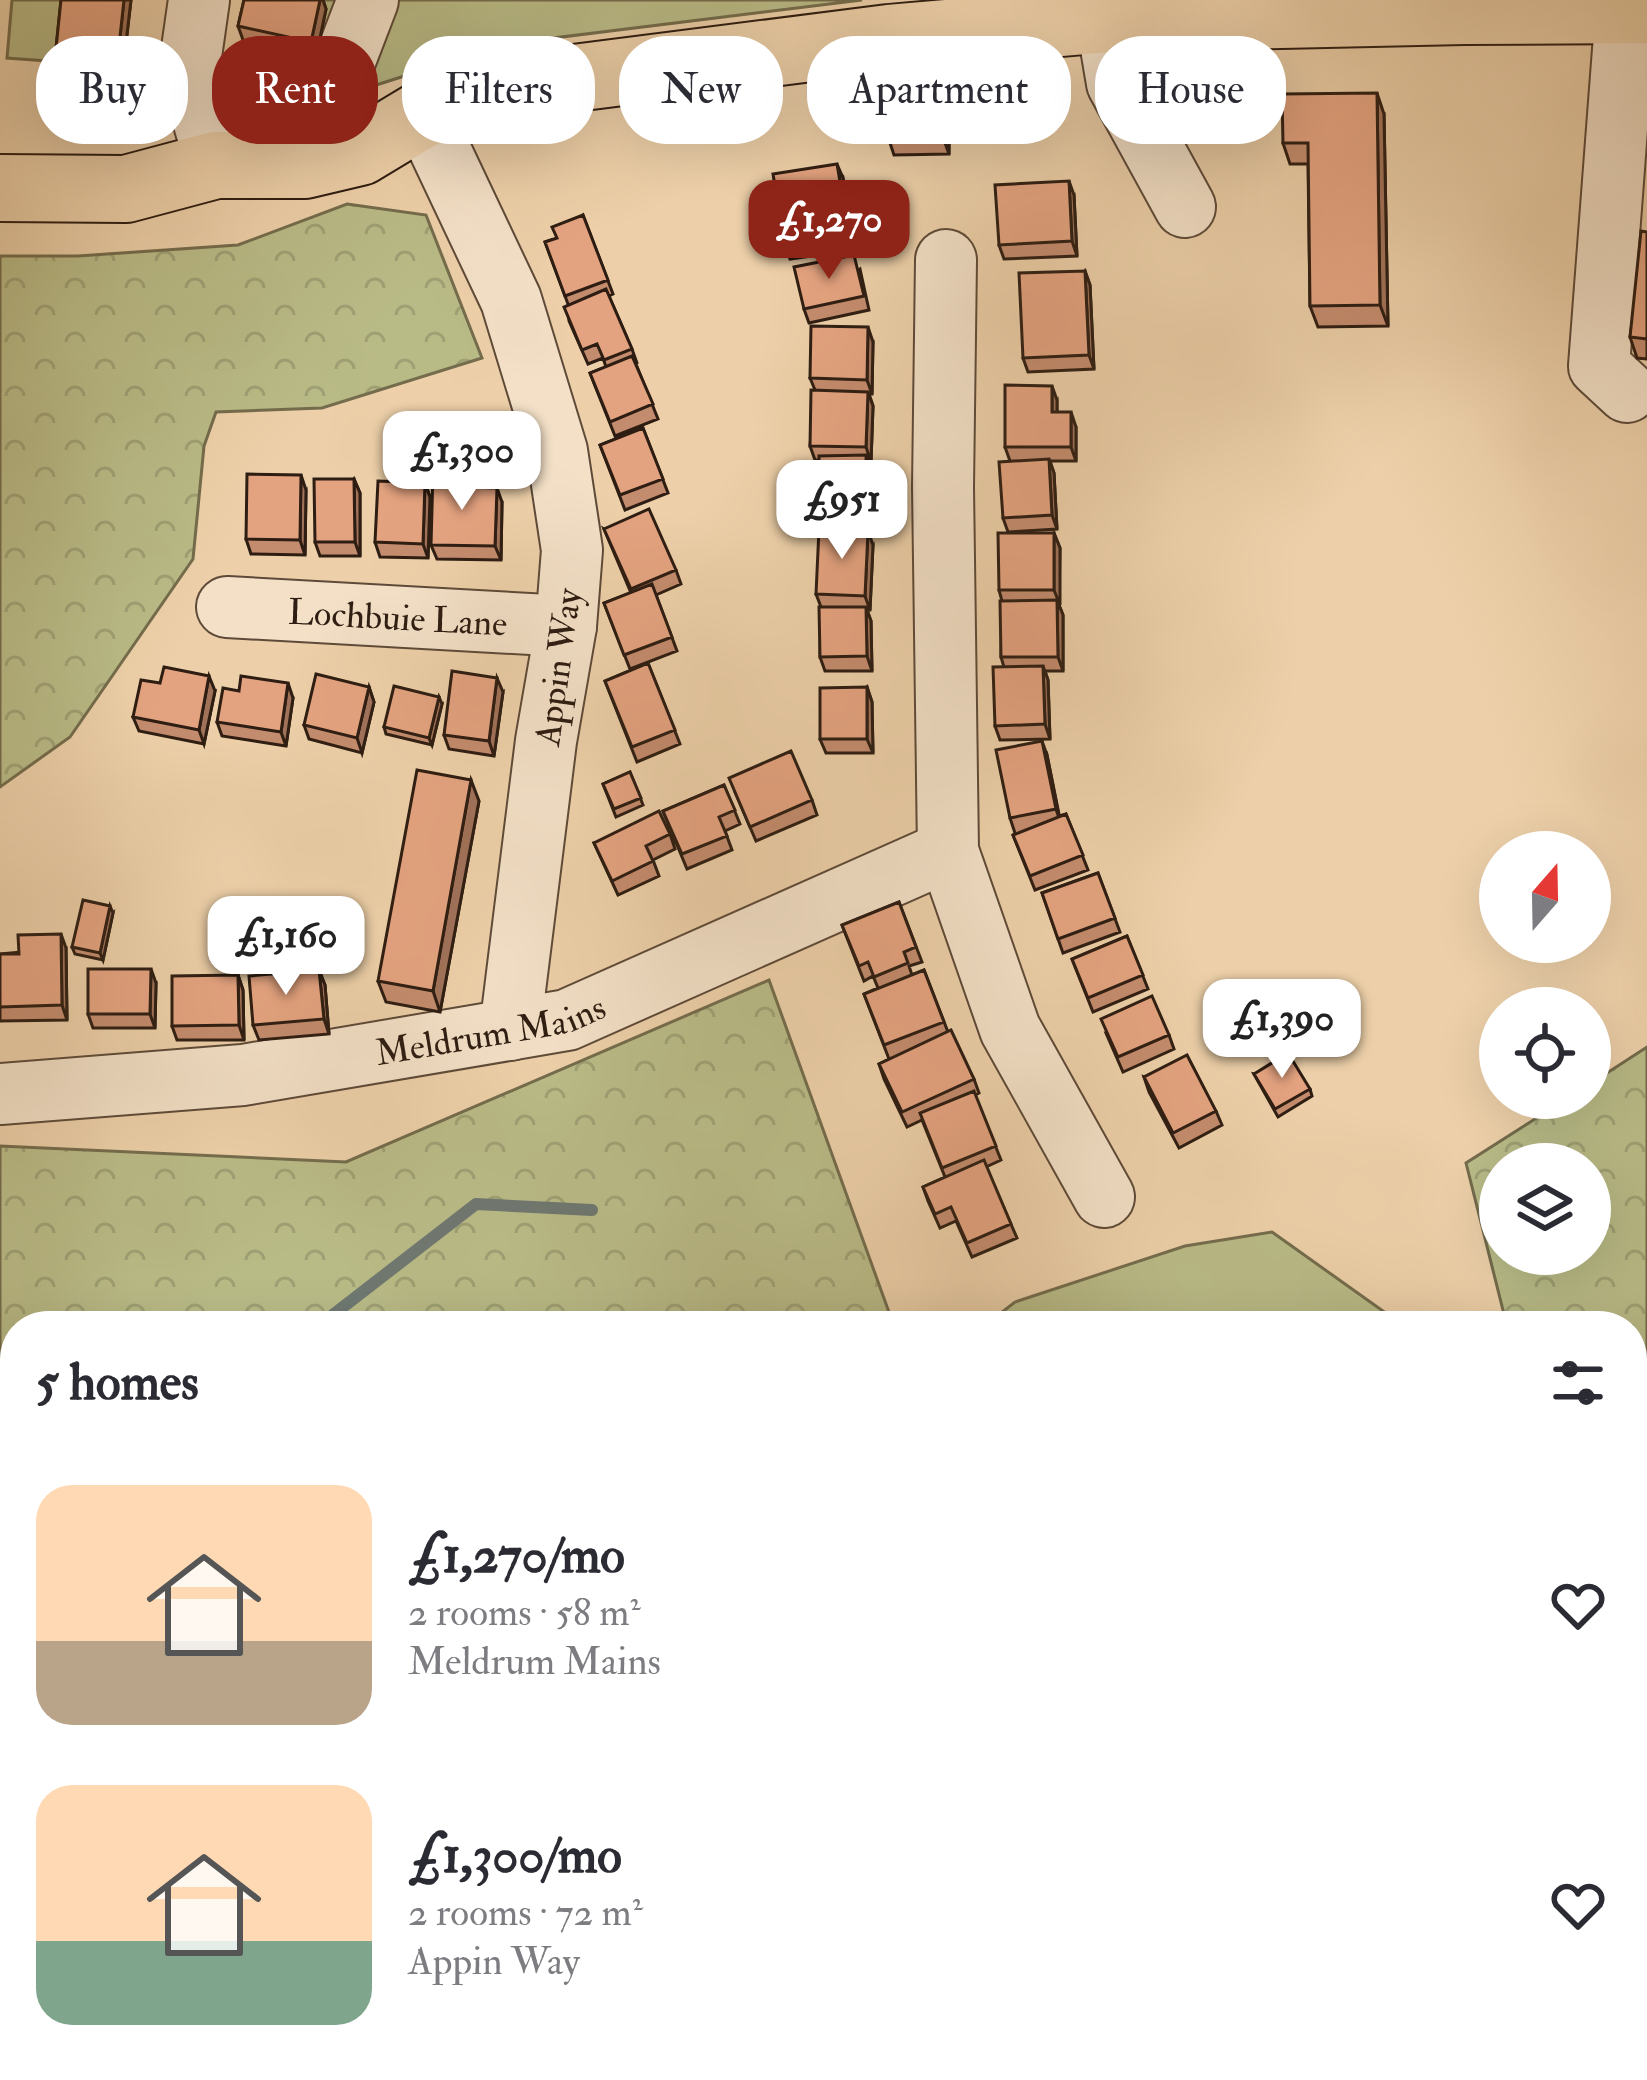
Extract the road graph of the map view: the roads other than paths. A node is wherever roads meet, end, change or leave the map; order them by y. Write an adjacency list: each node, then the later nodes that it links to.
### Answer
1 (199, 0): 10 (street)
2 (368, 0): 9 (street)
3 (1464, 5): 4 (main road); 5 (main road)
4 (1105, 10): 6 (main road); 12 (street)
5 (1636, 10): 14 (street)
6 (595, 75)
7 (402, 127): 9 (main road)
8 (437, 144): 16 (street, Appin Way)
9 (305, 165): 10 (main road)
10 (216, 166): 11 (main road)
11 (0, 188)
12 (1185, 207)
13 (946, 260): 17 (street)
14 (1627, 392)
15 (227, 607): 16 (street, Lochbuie Lane)
16 (566, 626): 18 (street, Appin Way)
17 (948, 851): 18 (street, Meldrum Mains); 20 (street)
18 (510, 1030): 19 (street, Meldrum Mains)
19 (0, 1094)
20 (1105, 1197)

